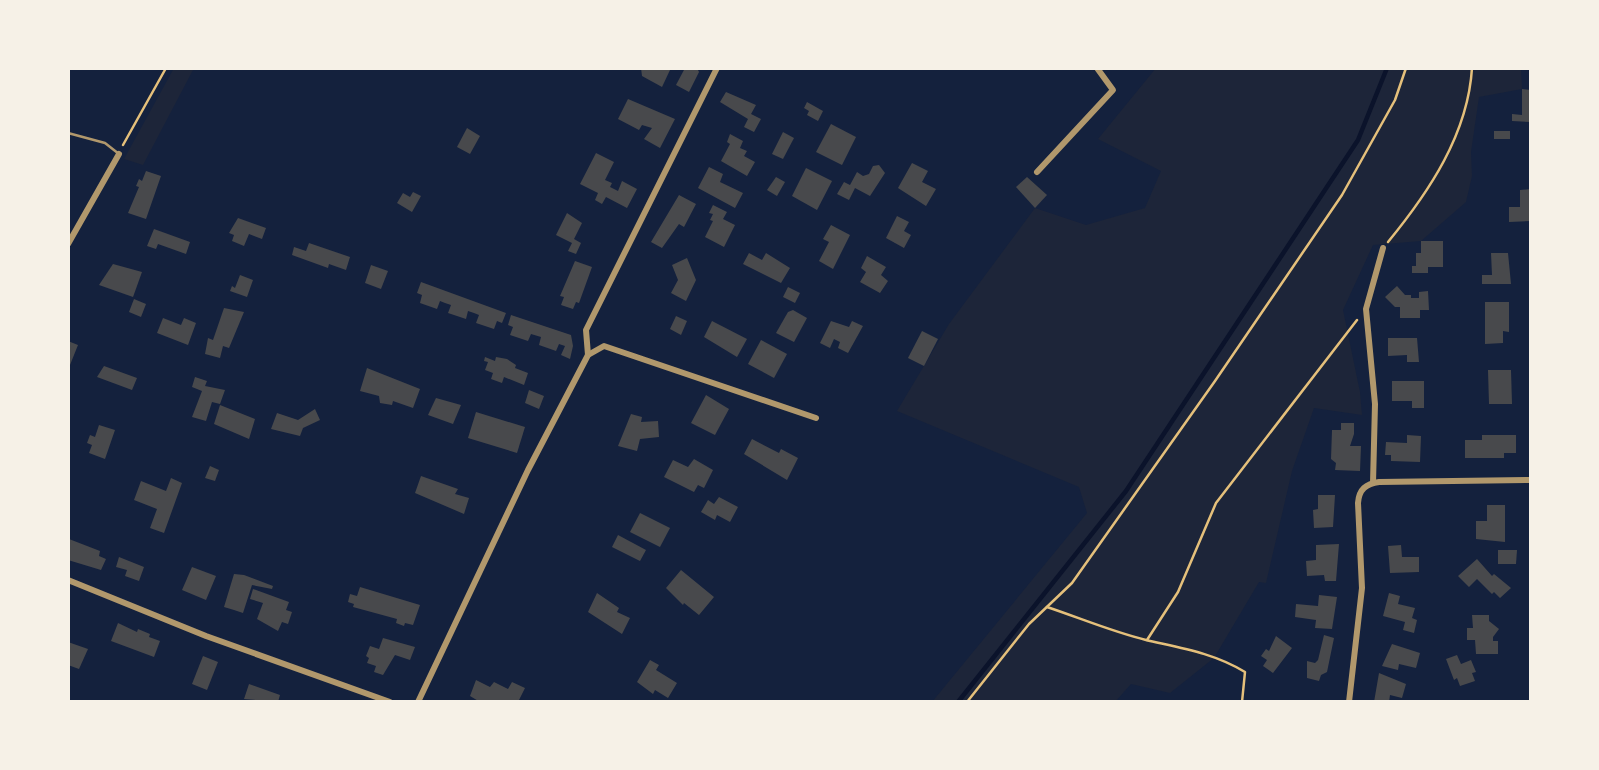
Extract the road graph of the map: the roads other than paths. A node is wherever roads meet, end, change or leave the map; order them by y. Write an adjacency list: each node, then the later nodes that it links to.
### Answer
1 (718, 68): 8 (street)
2 (1097, 68): 5 (street)
3 (68, 133): 4 (lane)
4 (119, 154): 6 (street)
5 (1038, 172)
6 (68, 244)
7 (1383, 248): 11 (street)
8 (588, 355): 9 (street); 14 (street)
9 (817, 418)
10 (1531, 480): 11 (street)
11 (1373, 483): 15 (street)
12 (68, 580): 13 (street)
13 (390, 702)
14 (418, 702)
15 (1349, 702)

